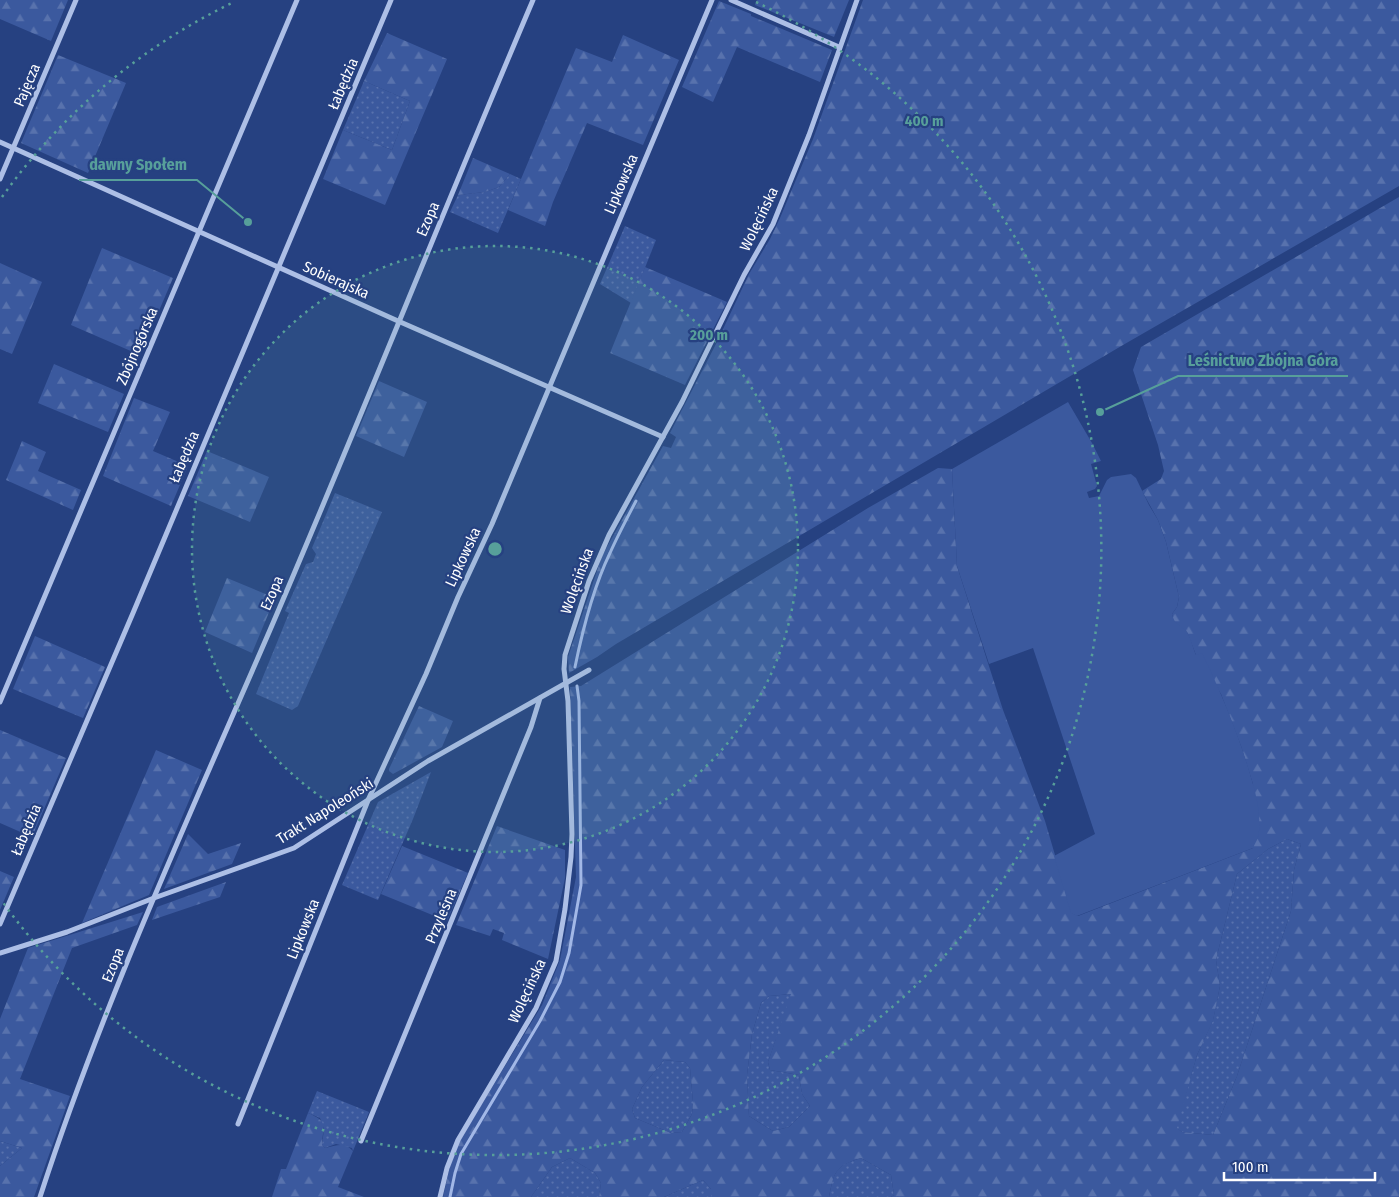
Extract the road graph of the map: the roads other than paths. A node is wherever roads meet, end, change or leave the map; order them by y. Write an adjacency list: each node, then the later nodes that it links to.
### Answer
1 (76, 0): 10 (street, Pajęcza)
2 (297, 0): 12 (street, Zbójnogórska)
3 (391, 0): 13 (street, Łabędzia)
4 (533, 0): 14 (street, Ezopa)
5 (712, 0): 15 (street, Lipkowska)
6 (731, 0): 8 (street)
7 (857, 0): 8 (street, Wolęcińska)
8 (839, 47): 16 (street, Wolęcińska)
9 (0, 142): 10 (street, Sobierajska)
10 (14, 148): 11 (street, Pajęcza); 12 (street, Sobierajska)
11 (0, 179)
12 (198, 232): 13 (street, Sobierajska); 20 (street, Zbójnogórska)
13 (278, 267): 14 (street, Sobierajska); 23 (street, Łabędzia)
14 (398, 321): 15 (street, Sobierajska); 22 (street, Ezopa)
15 (548, 387): 16 (street, Sobierajska); 21 (street, Lipkowska)
16 (662, 437): 18 (street, Wolęcińska)
17 (588, 670): 18 (street, Trakt Napoleoński)
18 (565, 683): 19 (street, Trakt Napoleoński); 28 (street, Wolęcińska)
19 (540, 698): 21 (street, Trakt Napoleoński); 26 (street, Przyleśna)
20 (0, 702)
21 (369, 798): 22 (street, Trakt Napoleoński); 25 (street, Lipkowska)
22 (154, 898): 24 (street, Trakt Napoleoński); 27 (street, Ezopa)
23 (0, 924)
24 (0, 953)
25 (238, 1124)
26 (361, 1141)
27 (40, 1197)
28 (440, 1197)

